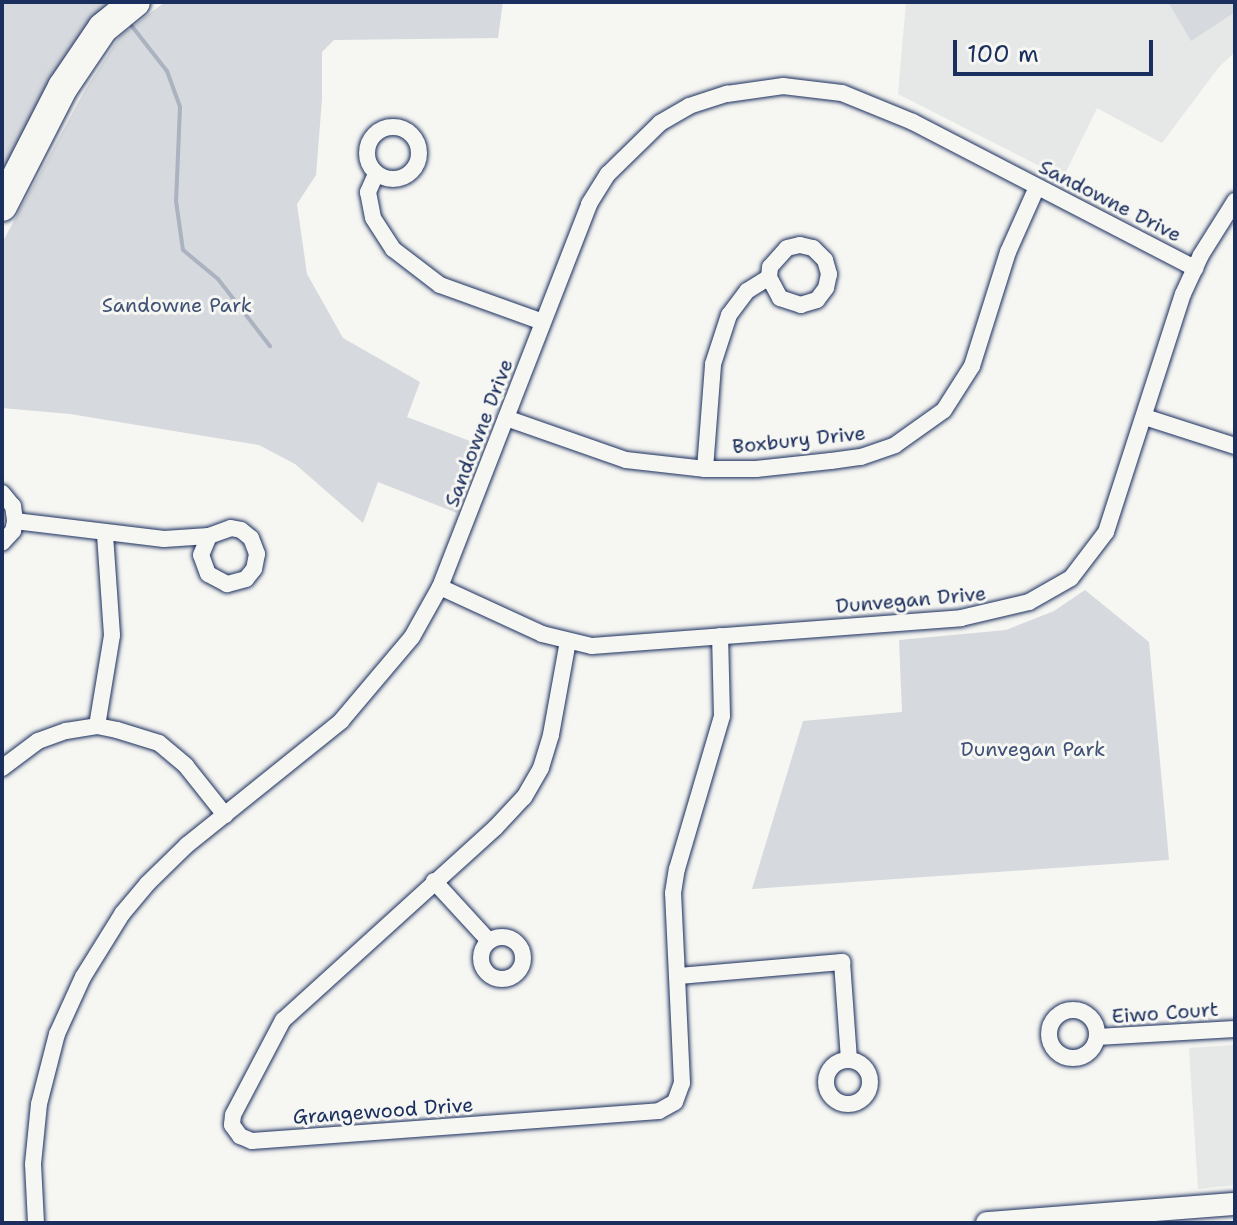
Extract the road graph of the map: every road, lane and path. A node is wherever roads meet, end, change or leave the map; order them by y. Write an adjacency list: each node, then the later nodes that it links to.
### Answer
1 (135, 2): 5 (highway)
2 (376, 174): 8 (street)
3 (1037, 187): 6 (street, Sandowne Drive); 8 (street, Sandowne Drive); 12 (street, Boxbury Drive)
4 (1235, 201): 6 (street, Dunvegan Drive)
5 (2, 206)
6 (1195, 268): 9 (street, Dunvegan Drive)
7 (769, 277): 12 (street)
8 (543, 322): 10 (street, Sandowne Drive)
9 (1145, 417): 11 (street); 19 (street, Dunvegan Drive)
10 (506, 418): 12 (street, Boxbury Drive); 18 (street, Sandowne Drive)
11 (1235, 446)
12 (705, 469)
13 (2, 493): 14 (street)
14 (15, 521): 15 (street); 17 (street)
15 (105, 534): 16 (street); 21 (street)
16 (209, 536)
17 (2, 543)
18 (440, 587): 20 (street, Dunvegan Drive); 23 (street, Sandowne Drive)
19 (720, 636): 20 (street, Dunvegan Drive); 26 (street, Grangewood Drive)
20 (568, 641): 24 (street, Grangewood Drive)
21 (97, 726): 22 (street); 23 (street)
22 (2, 768)
23 (225, 815): 31 (street, Sandowne Drive)
24 (434, 881): 25 (street); 26 (street, Grangewood Drive)
25 (489, 941)
26 (678, 976): 29 (street)
27 (1235, 1029): 28 (street, Eiwo Court)
28 (1097, 1037)
29 (849, 1060)
30 (1235, 1204): 32 (main road)
31 (36, 1223)
32 (987, 1223)

